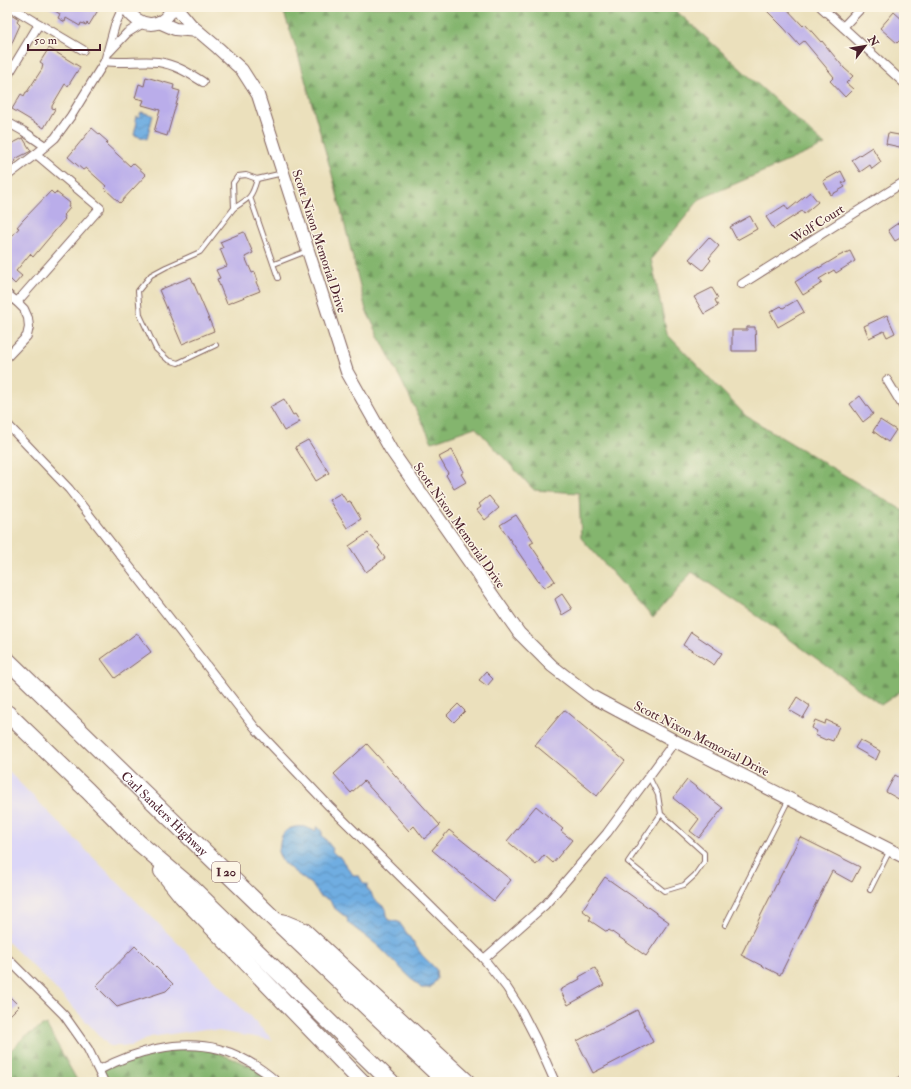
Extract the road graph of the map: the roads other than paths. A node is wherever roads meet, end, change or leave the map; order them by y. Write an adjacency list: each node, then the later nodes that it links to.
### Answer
1 (11, 7): 10 (street)
2 (123, 7): 14 (street)
3 (126, 7): 9 (main road)
4 (172, 7): 8 (main road)
5 (176, 7): 12 (main road, Scott Nixon Memorial Drive)
6 (821, 7): 11 (street)
7 (862, 7): 11 (street)
8 (159, 22): 9 (main road); 12 (main road)
9 (143, 23): 14 (street)
10 (39, 24): 13 (street); 16 (street)
11 (844, 28): 18 (street)
12 (198, 31): 22 (main road, Scott Nixon Memorial Drive)
13 (83, 50)
14 (108, 52): 15 (street)
15 (105, 61): 17 (street); 20 (street)
16 (7, 77)
17 (203, 82)
18 (904, 83)
19 (7, 122): 20 (street)
20 (45, 146): 21 (street)
21 (36, 154): 23 (street); 33 (street)
22 (283, 173): 24 (lane); 28 (main road, Scott Nixon Memorial Drive)
23 (7, 176)
24 (257, 179): 26 (lane); 27 (lane)
25 (904, 182): 31 (street, Wolf Court)
26 (250, 197): 27 (lane); 29 (lane)
27 (234, 208): 34 (lane)
28 (308, 251): 29 (lane); 41 (main road, Scott Nixon Memorial Drive)
29 (274, 264): 30 (lane)
30 (278, 278)
31 (742, 284)
32 (7, 294): 33 (street)
33 (17, 302): 35 (street)
34 (216, 345)
35 (7, 357)
36 (887, 380): 37 (street)
37 (904, 408)
38 (7, 424): 51 (street)
39 (7, 660): 49 (highway, Carl Sanders Highway / I 20)
40 (7, 713): 45 (highway, I 20)
41 (675, 741): 42 (street); 43 (main road, Scott Nixon Memorial Drive)
42 (649, 777): 44 (lane); 51 (street)
43 (789, 799): 46 (main road, Scott Nixon Memorial Drive); 50 (lane)
44 (661, 814): 44 (lane)
45 (138, 842): 57 (highway); 58 (highway, I 20)
46 (890, 850): 47 (main road, Scott Nixon Memorial Drive); 48 (lane)
47 (904, 857)
48 (870, 890)
49 (274, 920): 59 (highway, Carl Sanders Highway / I 20); 60 (highway)
50 (724, 925)
51 (484, 959): 61 (street)
52 (8, 960): 53 (street)
53 (99, 1070): 55 (street); 56 (street)
54 (904, 1078): 62 (street)
55 (104, 1082)
56 (278, 1082)
57 (362, 1082)
58 (390, 1082)
59 (446, 1082)
60 (467, 1082)
61 (555, 1082)
62 (900, 1082)

